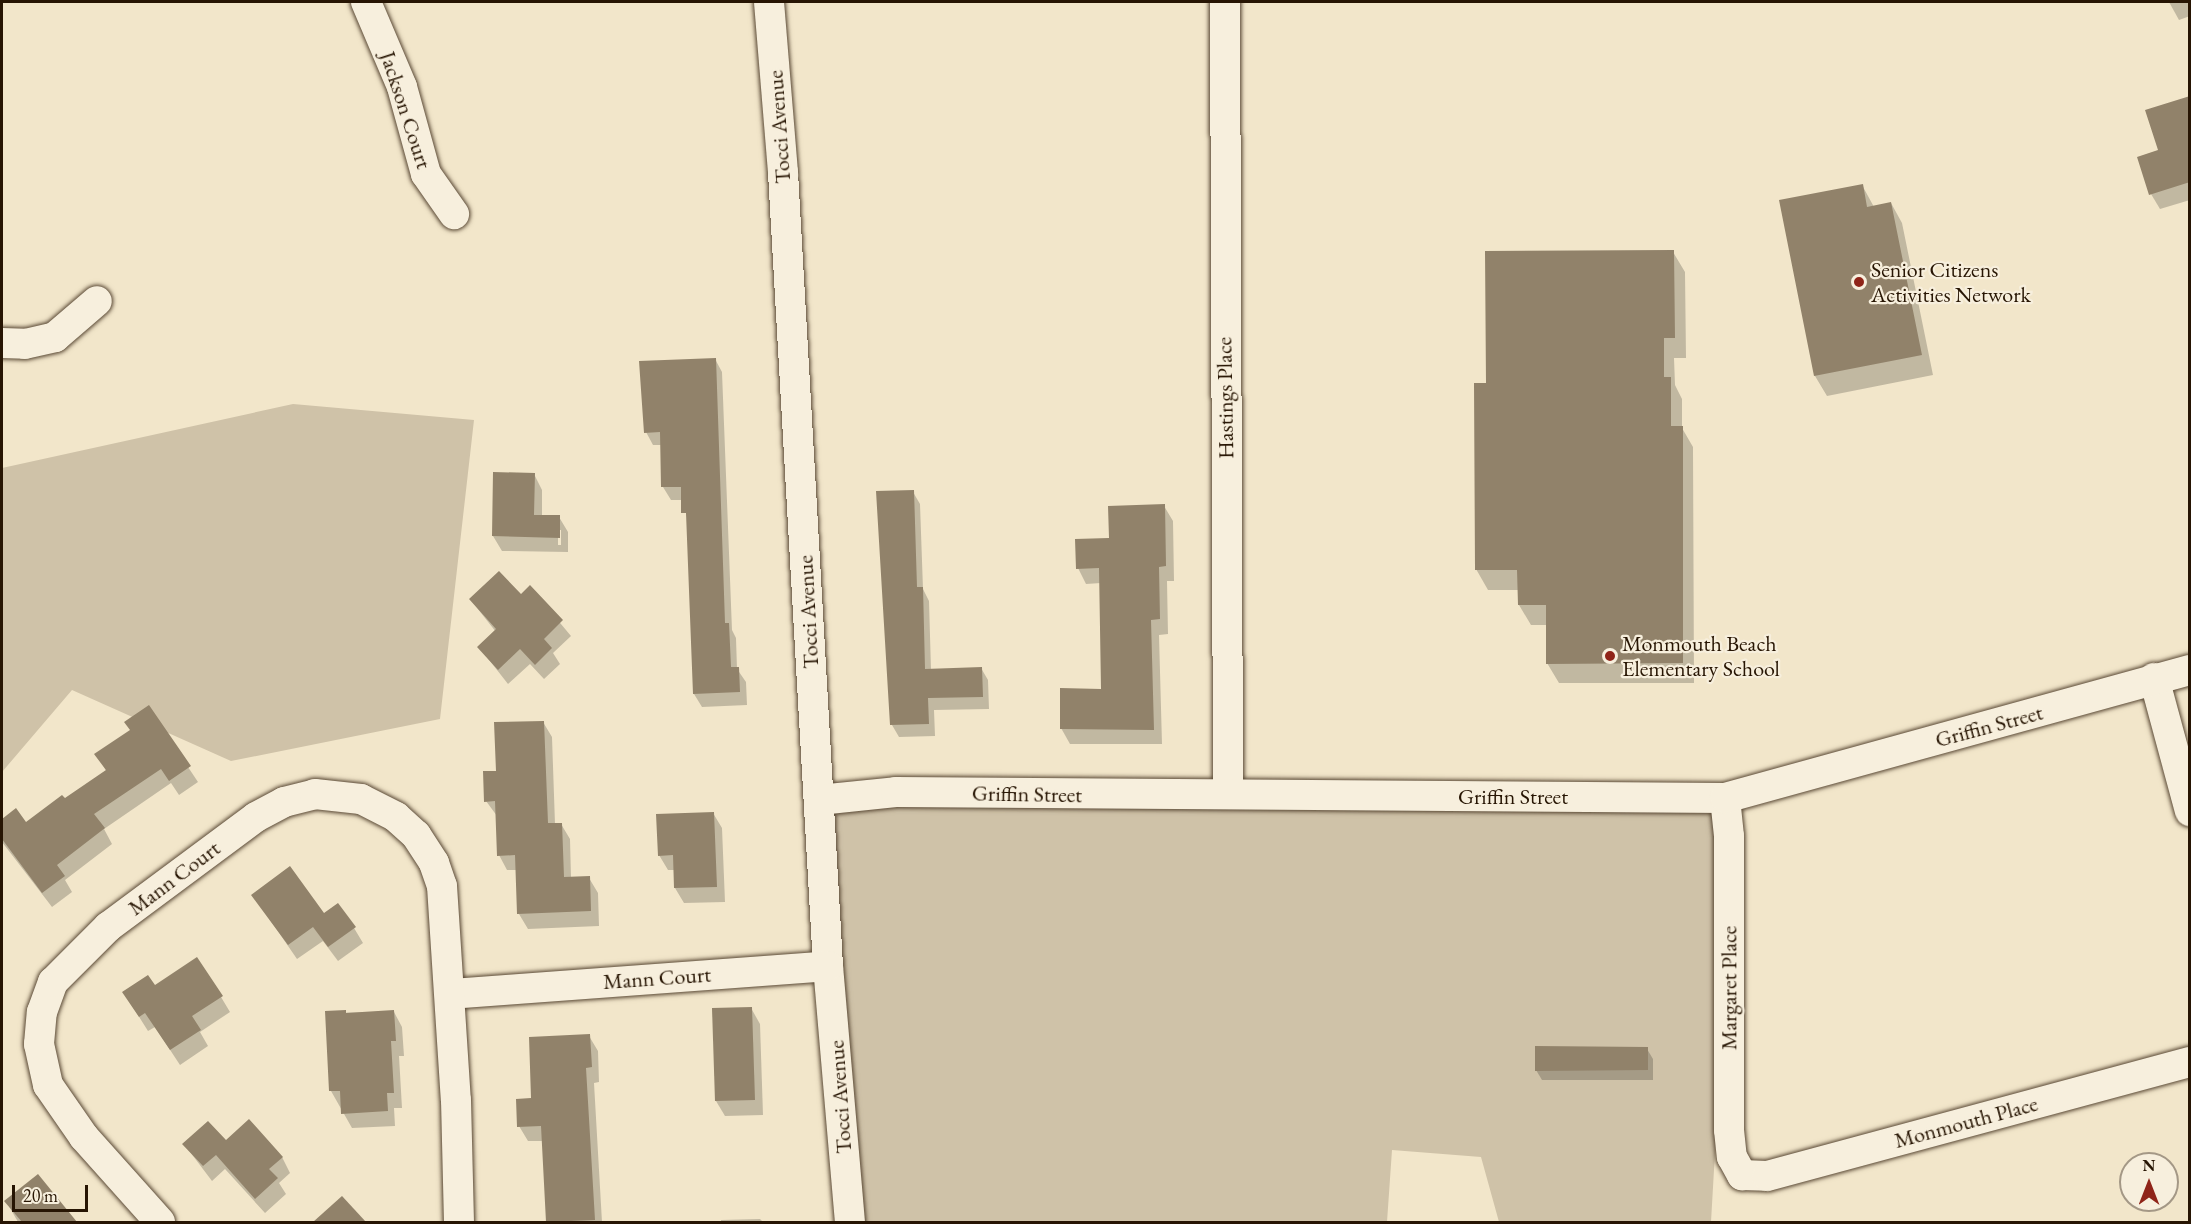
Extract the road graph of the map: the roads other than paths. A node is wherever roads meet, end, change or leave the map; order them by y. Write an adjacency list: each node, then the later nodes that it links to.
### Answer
1 (366, 2): 4 (street, Jackson Court)
2 (769, 2): 11 (street, Tocci Avenue)
3 (1225, 2): 9 (street, Hastings Place)
4 (454, 214)
5 (97, 301): 6 (street)
6 (2, 343)
7 (2190, 670): 8 (street, Griffin Street)
8 (2154, 678): 10 (street, Griffin Street); 12 (street)
9 (1228, 794): 10 (street, Griffin Street); 11 (street, Griffin Street)
10 (1725, 798): 16 (street, Margaret Place)
11 (819, 800): 13 (street, Tocci Avenue)
12 (2190, 811)
13 (828, 966): 14 (street, Mann Court); 19 (street, Tocci Avenue)
14 (450, 994): 17 (street, Mann Court); 18 (street, Mann Court)
15 (2190, 1062): 16 (street, Monmouth Place)
16 (1742, 1175)
17 (160, 1222)
18 (459, 1222)
19 (850, 1222)

